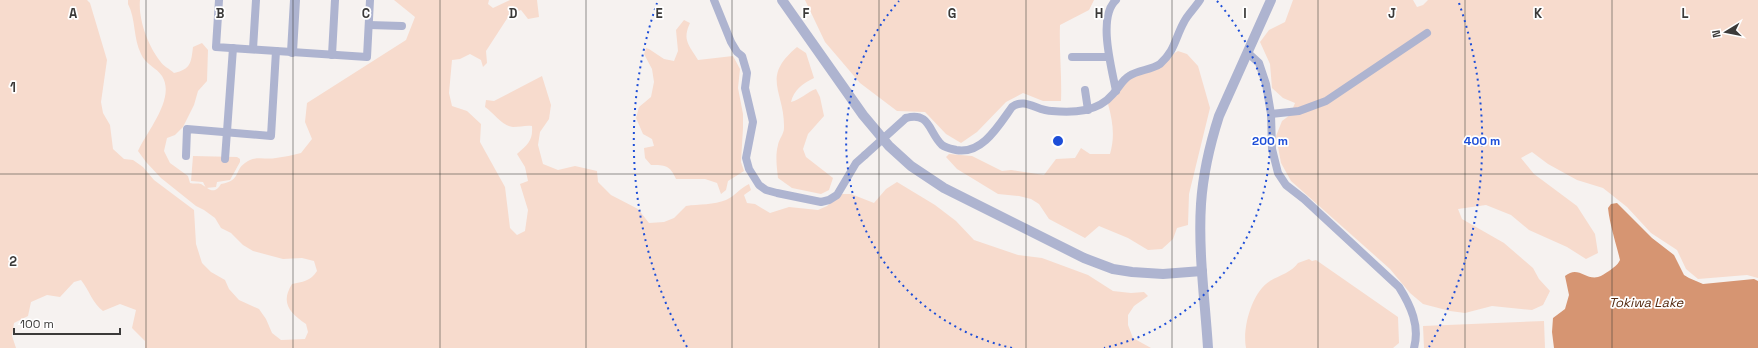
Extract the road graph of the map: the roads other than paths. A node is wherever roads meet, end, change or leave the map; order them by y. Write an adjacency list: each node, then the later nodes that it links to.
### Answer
1 (219, 0): 14 (street)
2 (256, 0): 15 (street)
3 (295, 0): 17 (street)
4 (335, 0): 19 (street)
5 (370, 0): 11 (street)
6 (714, 0): 24 (street, bridge)
7 (782, 0): 29 (street)
8 (1116, 0): 21 (street)
9 (1200, 0): 23 (street)
10 (1272, 0): 18 (street)
11 (369, 25): 12 (street); 19 (street)
12 (402, 26)
13 (1427, 33): 25 (street)
14 (233, 48): 15 (street); 26 (street)
15 (253, 49): 16 (street)
16 (276, 51): 17 (street); 26 (street)
17 (292, 52): 19 (street)
18 (1248, 53): 25 (street); 29 (street)
19 (332, 55)
20 (1072, 57): 21 (street)
21 (1108, 57): 23 (street)
22 (1085, 90): 24 (street)
23 (1116, 91): 24 (street)
24 (1088, 110)
25 (1271, 114): 31 (street)
26 (227, 132): 27 (street); 28 (street)
27 (186, 156)
28 (225, 158)
29 (1202, 271): 30 (street)
30 (1208, 348)
31 (1414, 348)

